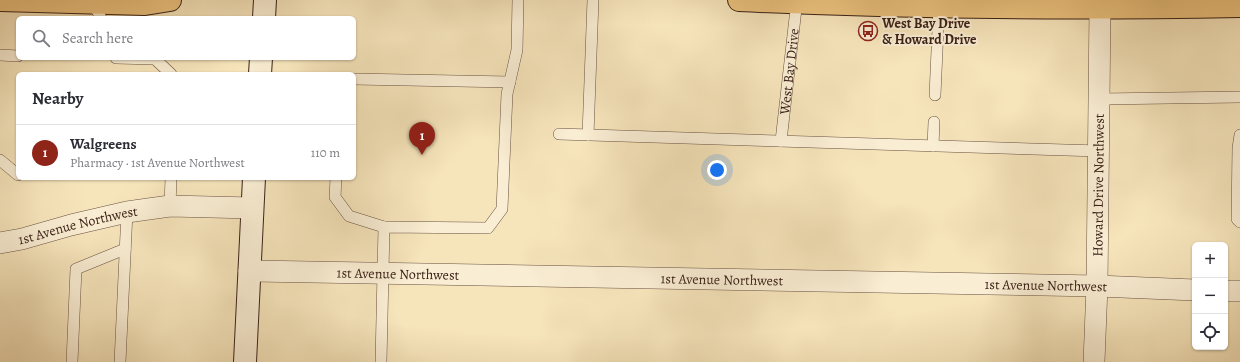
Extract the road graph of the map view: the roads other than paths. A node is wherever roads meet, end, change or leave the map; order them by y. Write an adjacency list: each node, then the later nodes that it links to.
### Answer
1 (0, 0): 12 (main road)
2 (170, 0): 12 (main road)
3 (265, 0): 13 (main road)
4 (518, 0): 21 (lane)
5 (593, 0): 28 (lane)
6 (739, 0): 7 (main road)
7 (797, 1): 9 (main road); 29 (lane, West Bay Drive)
8 (962, 3): 9 (main road); 11 (main road)
9 (938, 6): 22 (lane)
10 (1240, 6): 11 (main road)
11 (1100, 8): 24 (street, Howard Drive Northwest)
12 (97, 10)
13 (264, 16)
14 (0, 55): 15 (lane)
15 (16, 56)
16 (156, 60): 18 (lane)
17 (261, 60): 19 (main road)
18 (169, 72)
19 (260, 72)
20 (356, 78): 21 (lane)
21 (510, 82): 42 (lane)
22 (935, 95)
23 (1240, 97): 24 (lane)
24 (1100, 99): 31 (street, Howard Drive Northwest)
25 (934, 122): 30 (lane)
26 (559, 134): 28 (lane)
27 (1240, 135): 32 (lane)
28 (588, 136): 29 (lane)
29 (781, 141): 30 (lane)
30 (933, 146): 31 (lane)
31 (1099, 151): 47 (street, Howard Drive Northwest)
32 (1239, 153): 41 (lane)
33 (0, 160): 34 (lane)
34 (16, 173)
35 (170, 180): 38 (lane)
36 (254, 180): 39 (main road)
37 (336, 180): 42 (lane)
38 (170, 206): 39 (street, 1st Avenue Northwest); 40 (street, 1st Avenue Northwest)
39 (252, 208): 45 (main road)
40 (126, 212): 43 (street, 1st Avenue Northwest); 44 (lane)
41 (1240, 222)
42 (384, 227): 46 (lane)
43 (0, 243)
44 (125, 250): 51 (lane); 52 (lane)
45 (249, 271): 46 (street, 1st Avenue Northwest); 53 (main road)
46 (383, 273): 47 (street, 1st Avenue Northwest); 54 (lane)
47 (1097, 286): 48 (street, 1st Avenue Northwest); 55 (street, Howard Drive Northwest)
48 (1192, 290)
49 (1228, 291): 50 (street)
50 (1240, 291)
51 (72, 362)
52 (120, 362)
53 (245, 362)
54 (381, 362)
55 (1094, 362)

